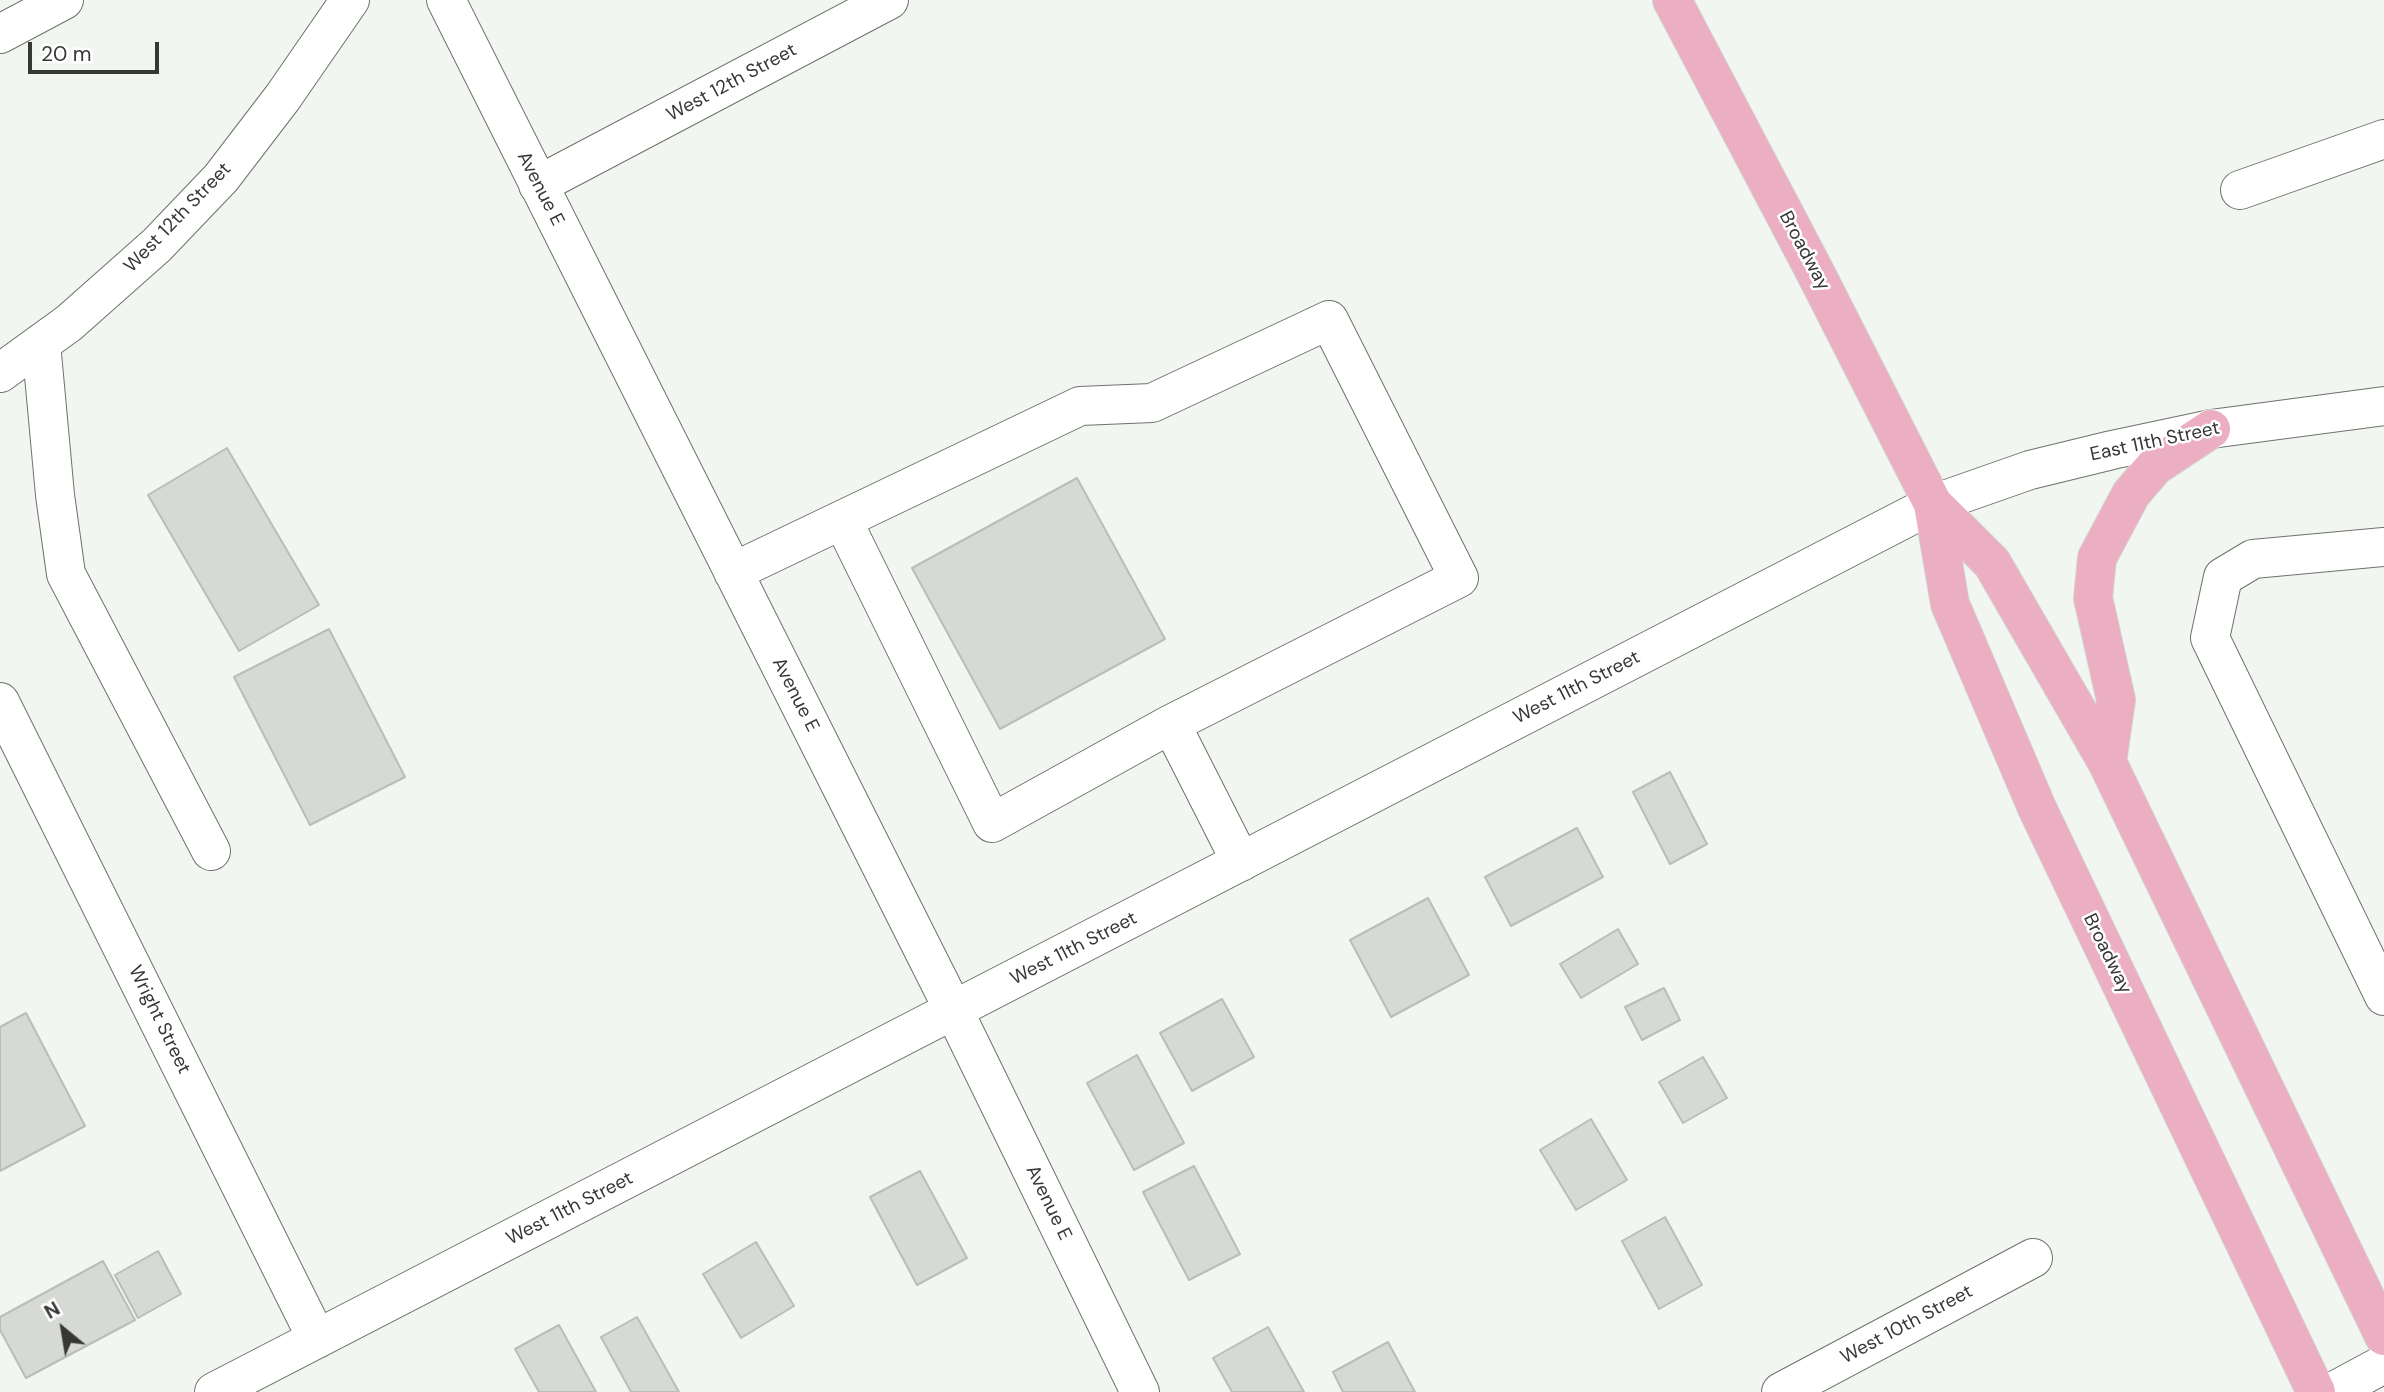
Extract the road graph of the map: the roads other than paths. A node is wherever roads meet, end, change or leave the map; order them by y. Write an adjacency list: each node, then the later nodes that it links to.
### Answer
1 (64, 0): 7 (street)
2 (350, 0): 11 (street, West 12th Street)
3 (446, 0): 9 (street, Avenue E)
4 (889, 0): 6 (street, West 12th Street)
5 (1672, 0): 15 (main road, Broadway)
6 (829, 14): 9 (street, West 12th Street)
7 (0, 34)
8 (2384, 139): 10 (street)
9 (538, 185): 18 (street, Avenue E)
10 (2239, 190)
11 (41, 343): 12 (street, West 12th Street); 23 (street)
12 (0, 373)
13 (2384, 406): 14 (street, East 11th Street)
14 (2211, 429): 15 (street, East 11th Street); 22 (main road)
15 (1933, 503): 22 (main road, Broadway); 24 (street, West 11th Street); 31 (main road, Broadway)
16 (843, 521): 18 (street); 20 (street); 20 (street)
17 (2384, 547): 25 (street)
18 (733, 572): 26 (street, Avenue E)
19 (0, 702): 21 (street, Wright Street)
20 (1171, 724): 24 (street)
21 (13, 761): 29 (street, Wright Street)
22 (2107, 762): 28 (main road, Broadway)
23 (211, 851)
24 (1241, 862): 26 (street, West 11th Street)
25 (2384, 996)
26 (954, 1011): 29 (street, West 11th Street); 33 (street, Avenue E)
27 (2033, 1258): 34 (street, West 10th Street)
28 (2384, 1336)
29 (317, 1339): 32 (street, West 11th Street)
30 (2384, 1364): 31 (street)
31 (2319, 1387)
32 (214, 1392)
33 (1140, 1392)
34 (1781, 1392)

